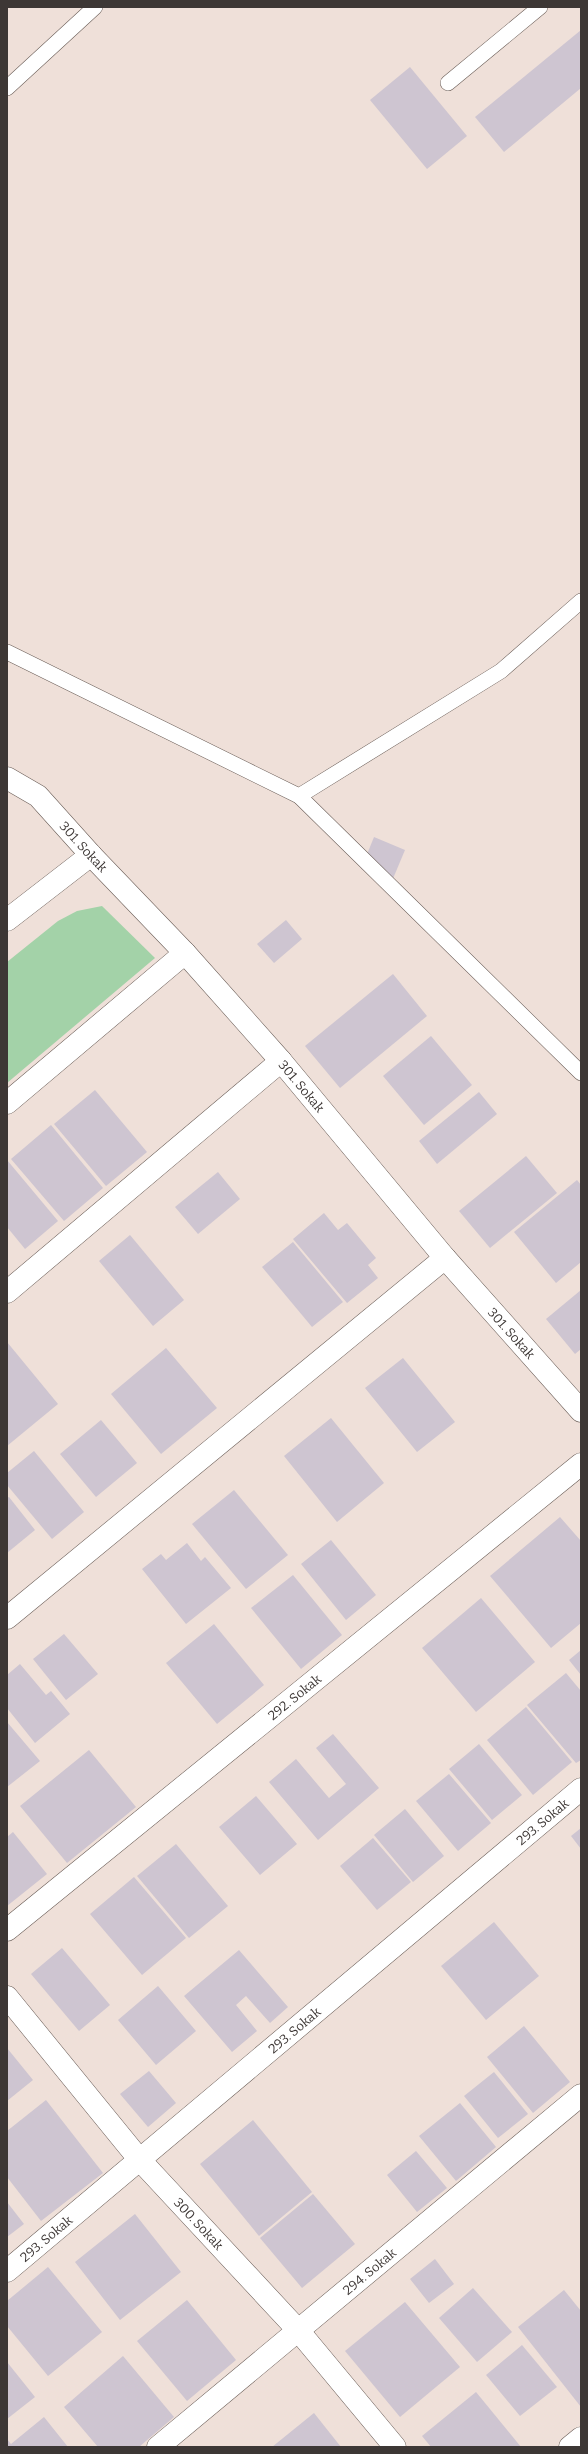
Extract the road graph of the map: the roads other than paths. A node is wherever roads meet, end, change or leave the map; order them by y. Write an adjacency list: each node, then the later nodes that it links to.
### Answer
1 (95, 7): 4 (lane)
2 (540, 7): 3 (lane)
3 (448, 82)
4 (7, 88)
5 (581, 601): 8 (lane)
6 (7, 652): 8 (lane)
7 (7, 778): 9 (street, 301. Sokak)
8 (300, 796): 13 (lane)
9 (91, 855): 10 (street); 11 (street, 301. Sokak)
10 (7, 920)
11 (185, 954): 12 (street, 301. Sokak); 14 (street)
12 (281, 1062): 15 (street, 301. Sokak); 16 (street)
13 (581, 1073)
14 (7, 1103)
15 (445, 1258): 17 (street, 301. Sokak); 19 (street)
16 (7, 1292)
17 (581, 1410)
18 (581, 1464): 21 (street, 292. Sokak)
19 (7, 1618)
20 (581, 1789): 24 (street, 293. Sokak)
21 (7, 1930)
22 (7, 1997): 24 (street, 300. Sokak)
23 (581, 2095): 26 (street, 294. Sokak)
24 (139, 2159): 25 (street, 293. Sokak); 26 (street, 300. Sokak)
25 (7, 2270)
26 (297, 2329): 28 (street, 294. Sokak); 29 (street, 300. Sokak)
27 (581, 2438): 30 (street)
28 (158, 2447)
29 (395, 2447)
30 (570, 2447)

